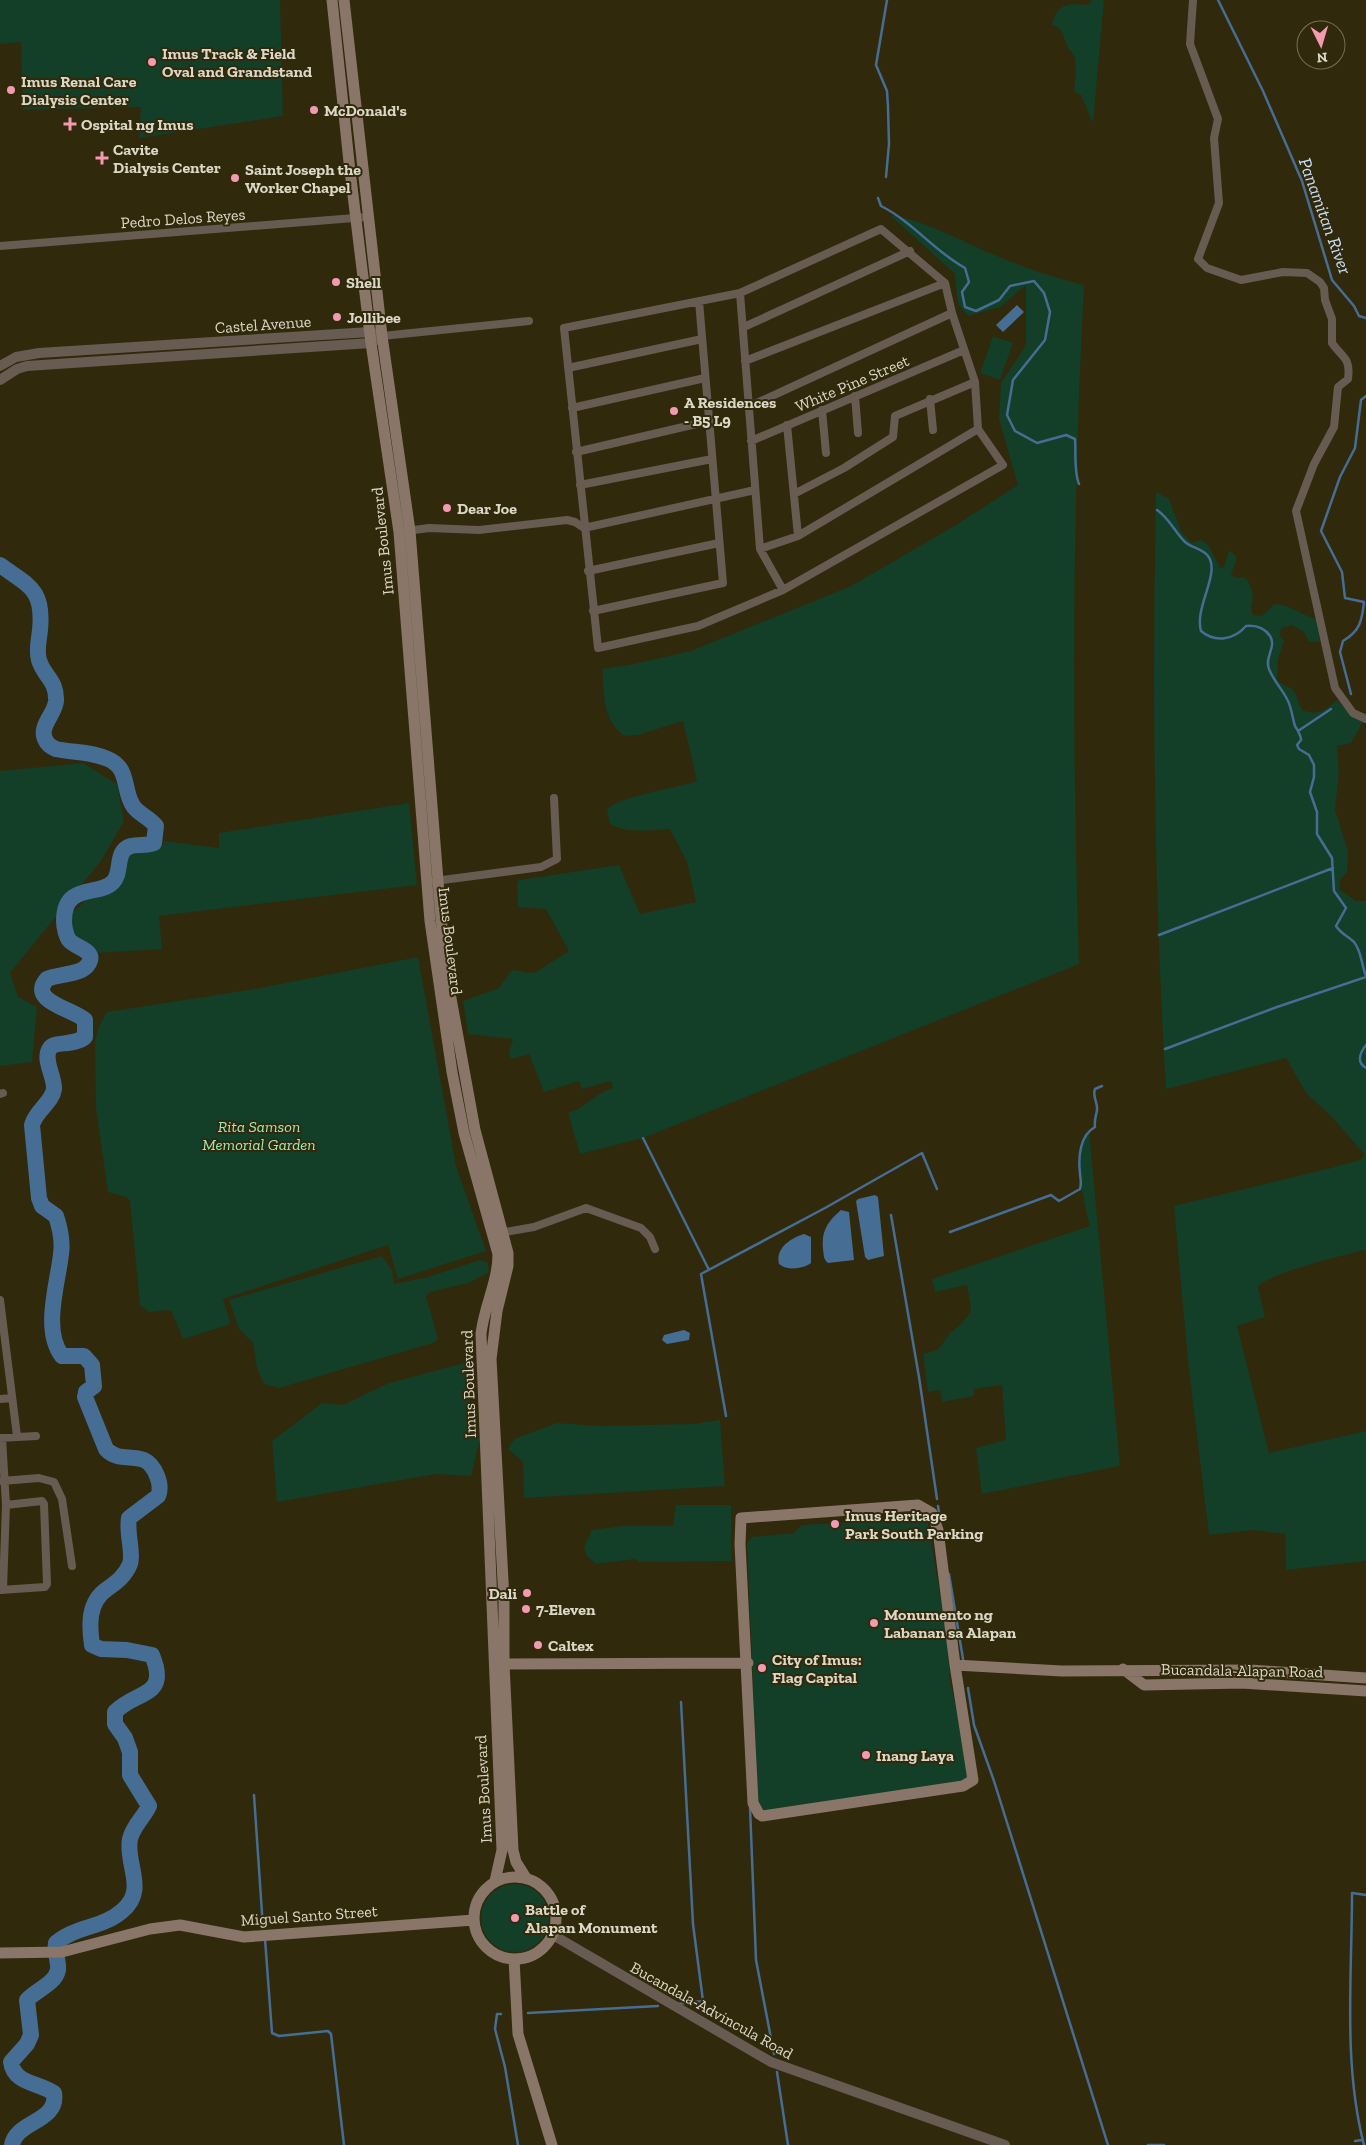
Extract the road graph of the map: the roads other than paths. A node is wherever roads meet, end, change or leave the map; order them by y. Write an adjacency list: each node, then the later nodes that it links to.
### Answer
1 (332, 0): 4 (main road, Imus Boulevard)
2 (344, 0): 4 (main road, Imus Boulevard)
3 (1194, 0): 49 (street)
4 (361, 218): 5 (street, Pedro Delos Reyes); 13 (main road, Imus Boulevard); 14 (main road, Imus Boulevard)
5 (0, 246)
6 (910, 251): 7 (street); 8 (street); 12 (street)
7 (945, 283): 10 (street); 17 (street)
8 (740, 293): 9 (street); 12 (street)
9 (699, 301): 15 (street); 19 (street)
10 (952, 313): 16 (street); 25 (street)
11 (529, 321): 13 (street)
12 (744, 327): 17 (street)
13 (382, 336): 14 (street, Castel Avenue); 42 (main road, Imus Boulevard)
14 (370, 337): 18 (street, Castel Avenue); 21 (street, Castel Avenue); 42 (main road, Imus Boulevard)
15 (702, 339): 19 (street); 20 (street)
16 (964, 350): 22 (street); 23 (street, White Pine Street)
17 (745, 362): 25 (street)
18 (0, 366)
19 (568, 368): 26 (street)
20 (705, 378): 26 (street); 28 (street)
21 (0, 380)
22 (975, 382): 24 (street); 30 (street)
23 (855, 396): 27 (street, White Pine Street); 32 (street)
24 (930, 399): 31 (street); 39 (street)
25 (748, 407): 33 (street)
26 (572, 408): 34 (street)
27 (822, 410): 29 (street, White Pine Street); 35 (street)
28 (709, 421): 34 (street); 36 (street)
29 (787, 425): 33 (street, White Pine Street); 39 (street)
30 (978, 429): 43 (street); 47 (street)
31 (933, 430)
32 (858, 433)
33 (751, 441): 38 (street)
34 (576, 452): 37 (street)
35 (826, 453)
36 (712, 459): 37 (street); 40 (street)
37 (580, 485): 41 (street)
38 (755, 490): 40 (street); 45 (street)
39 (794, 494): 43 (street)
40 (716, 499): 41 (street); 44 (street)
41 (584, 528): 42 (street); 46 (street)
42 (405, 532): 51 (main road, Imus Boulevard)
43 (798, 536): 45 (street)
44 (719, 543): 46 (street); 48 (street)
45 (760, 549): 47 (street)
46 (588, 570): 48 (street)
47 (783, 590): 48 (street)
48 (593, 611)
49 (1366, 719)
50 (554, 798): 51 (street)
51 (432, 881): 52 (main road, Imus Boulevard)
52 (497, 1234): 53 (street); 67 (main road, Imus Boulevard)
53 (656, 1249)
54 (0, 1300): 55 (street)
55 (1, 1322): 56 (street)
56 (4, 1358): 57 (street)
57 (12, 1398): 58 (street); 59 (street)
58 (0, 1399)
59 (17, 1436): 60 (street); 61 (street)
60 (36, 1436)
61 (1, 1438): 62 (street)
62 (2, 1481): 63 (street); 64 (street)
63 (6, 1505): 65 (street); 65 (street)
64 (72, 1566)
65 (2, 1590)
66 (748, 1663): 67 (main road); 68 (main road); 68 (main road)
67 (499, 1664): 72 (main road, Imus Boulevard); 73 (main road, Imus Boulevard)
68 (955, 1665): 69 (main road, Bucandala-Alapan Road)
69 (1123, 1669): 70 (main road, Bucandala-Alapan Road); 71 (main road, Bucandala-Alapan Road)
70 (1366, 1678)
71 (1366, 1691)
72 (526, 1878): 73 (main road); 75 (main road)
73 (495, 1881): 74 (main road)
74 (474, 1920): 76 (main road, Miguel Santo Street); 77 (main road)
75 (553, 1935): 77 (main road); 79 (street, Bucandala-Advincula Road)
76 (0, 1953)
77 (514, 1959): 78 (main road)
78 (552, 2145)
79 (1006, 2145)

